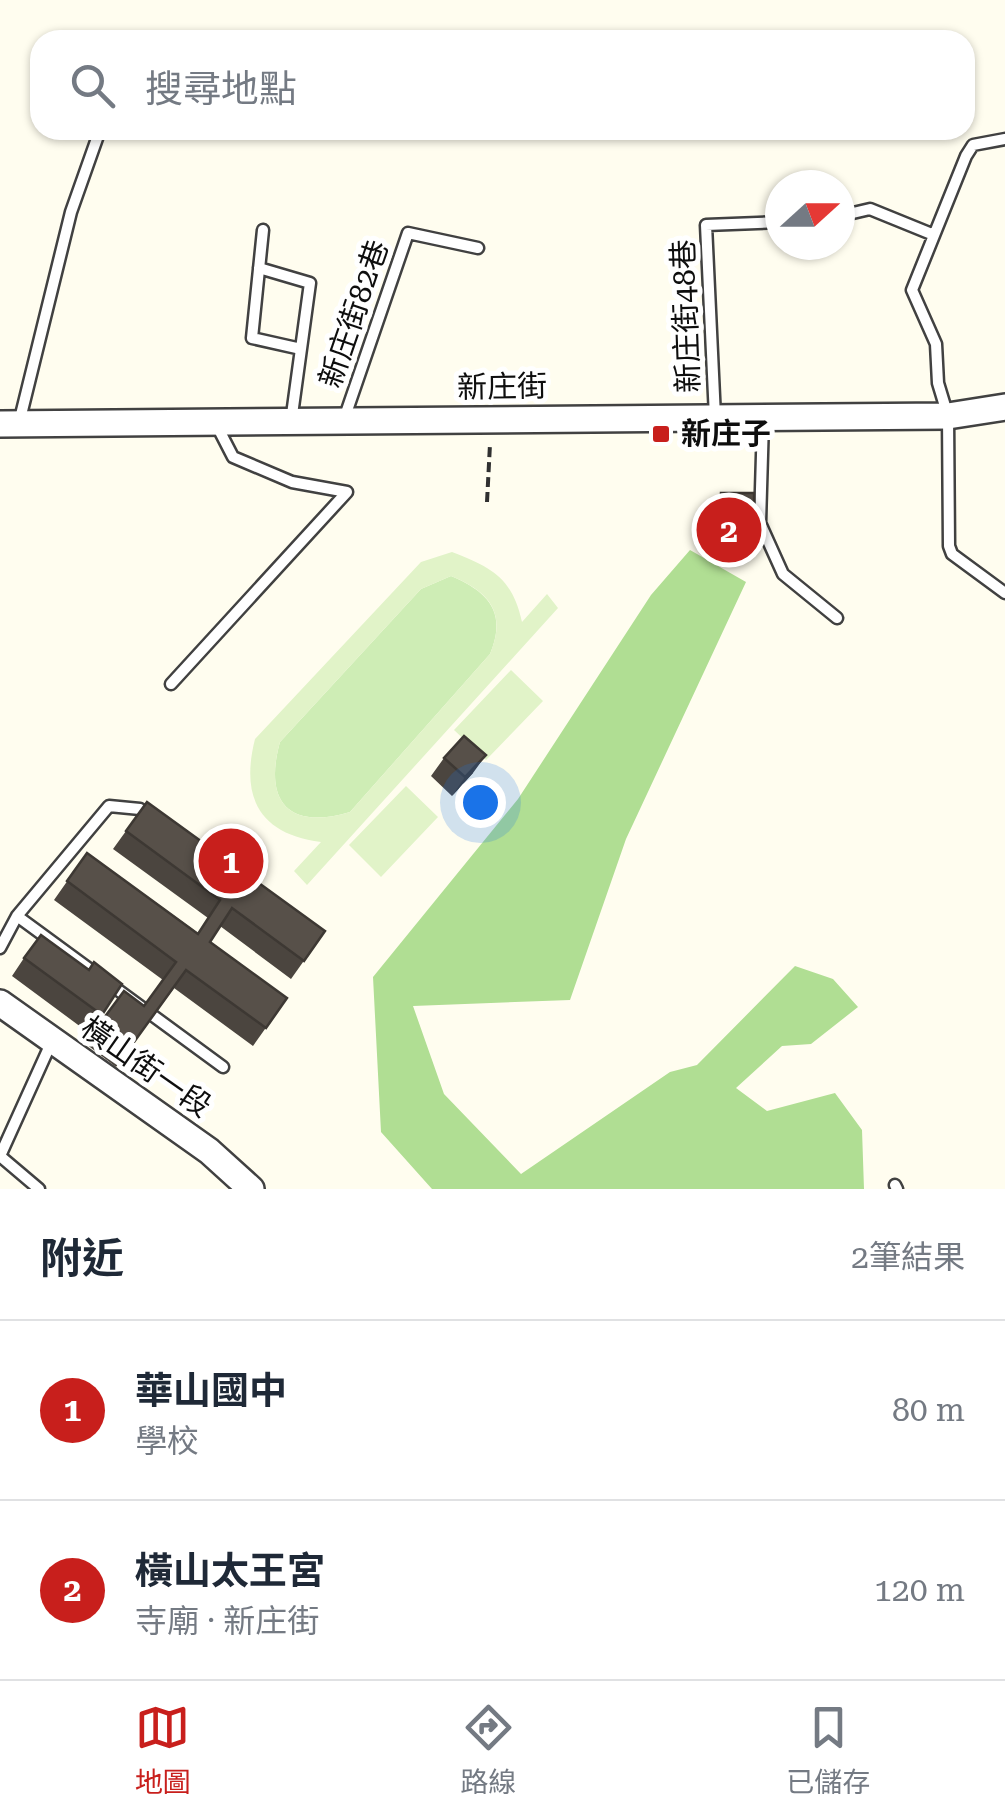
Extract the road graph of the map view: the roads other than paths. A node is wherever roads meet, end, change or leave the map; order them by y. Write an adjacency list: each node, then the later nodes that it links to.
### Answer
1 (1005, 139): 6 (lane)
2 (96, 140): 16 (lane)
3 (855, 213): 6 (lane)
4 (765, 223): 13 (lane, 新庄街48巷)
5 (263, 230): 8 (lane)
6 (934, 235): 12 (lane)
7 (478, 248): 14 (lane, 新庄街82巷)
8 (258, 268): 9 (lane); 9 (lane)
9 (301, 349): 15 (lane)
10 (1005, 407): 12 (street, 新庄街)
11 (763, 415): 12 (street, 新庄街); 13 (street, 新庄街); 19 (lane)
12 (948, 416): 18 (lane)
13 (715, 418): 14 (street, 新庄街)
14 (343, 422): 15 (street, 新庄街)
15 (291, 423): 17 (street, 新庄街)
16 (9, 424): 17 (street, 新庄街)
17 (216, 424): 20 (lane)
18 (1005, 593)
19 (837, 618)
20 (170, 684)
21 (156, 821): 22 (lane)
22 (17, 916): 23 (lane); 26 (lane)
23 (0, 948)
24 (0, 1003): 25 (street, 橫山街一段)
25 (52, 1040): 27 (lane); 29 (street, 橫山街一段)
26 (223, 1067)
27 (0, 1156): 28 (lane)
28 (39, 1189)
29 (251, 1189)

